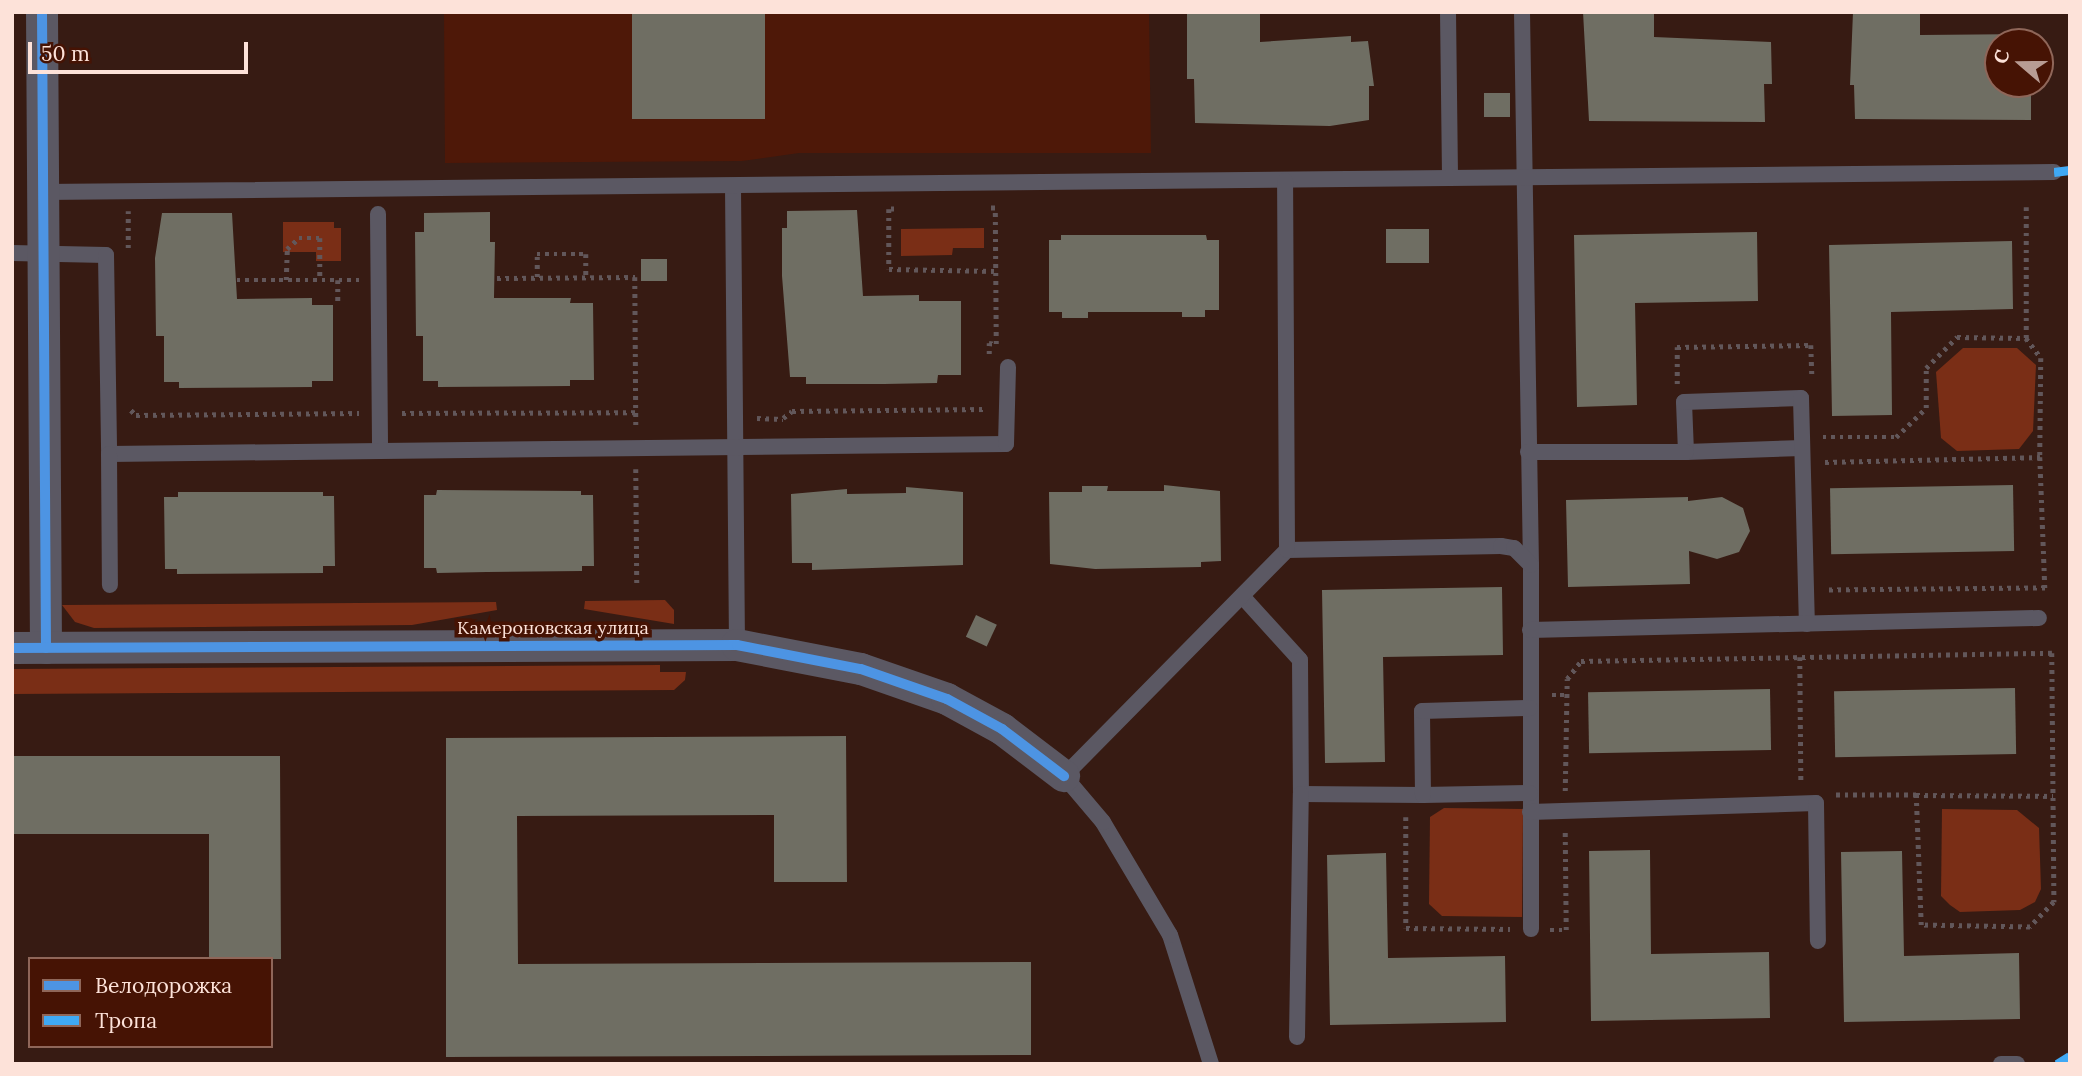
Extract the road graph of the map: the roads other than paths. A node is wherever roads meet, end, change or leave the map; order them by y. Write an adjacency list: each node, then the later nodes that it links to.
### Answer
1 (42, 12): 9 (street)
2 (1448, 12): 6 (lane)
3 (1522, 12): 5 (lane)
4 (2054, 172): 5 (lane)
5 (1523, 177): 6 (lane); 17 (lane)
6 (1450, 178): 7 (lane)
7 (1285, 181): 8 (lane); 20 (lane)
8 (733, 187): 9 (lane); 15 (lane)
9 (43, 192): 11 (street)
10 (378, 214): 16 (lane)
11 (43, 252): 12 (lane); 19 (lane); 29 (street)
12 (12, 253)
13 (1008, 367): 15 (lane)
14 (1806, 441): 18 (lane); 18 (lane); 25 (lane)
15 (736, 447): 16 (lane); 27 (lane)
16 (380, 448): 19 (lane)
17 (1528, 452): 18 (lane); 21 (lane)
18 (1686, 452)
19 (109, 454): 22 (lane)
20 (1287, 550): 21 (lane); 23 (lane)
21 (1531, 565): 26 (lane)
22 (110, 584)
23 (1242, 596): 31 (lane); 33 (lane)
24 (2039, 618): 25 (lane)
25 (1807, 624): 26 (lane)
26 (1530, 630): 30 (lane)
27 (737, 645): 29 (street, Камероновская улица); 31 (street, Камероновская улица)
28 (12, 648): 29 (street, Камероновская улица)
29 (46, 648)
30 (1530, 702): 32 (lane); 34 (lane)
31 (1063, 776): 39 (lane, Камероновская улица)
32 (1530, 793): 34 (lane); 35 (lane)
33 (1301, 794): 34 (lane); 38 (lane)
34 (1423, 795)
35 (1530, 812): 36 (lane); 37 (lane)
36 (1531, 929)
37 (1818, 941)
38 (1297, 1037)
39 (1211, 1064)
40 (2001, 1064): 41 (lane)
41 (2017, 1064)

